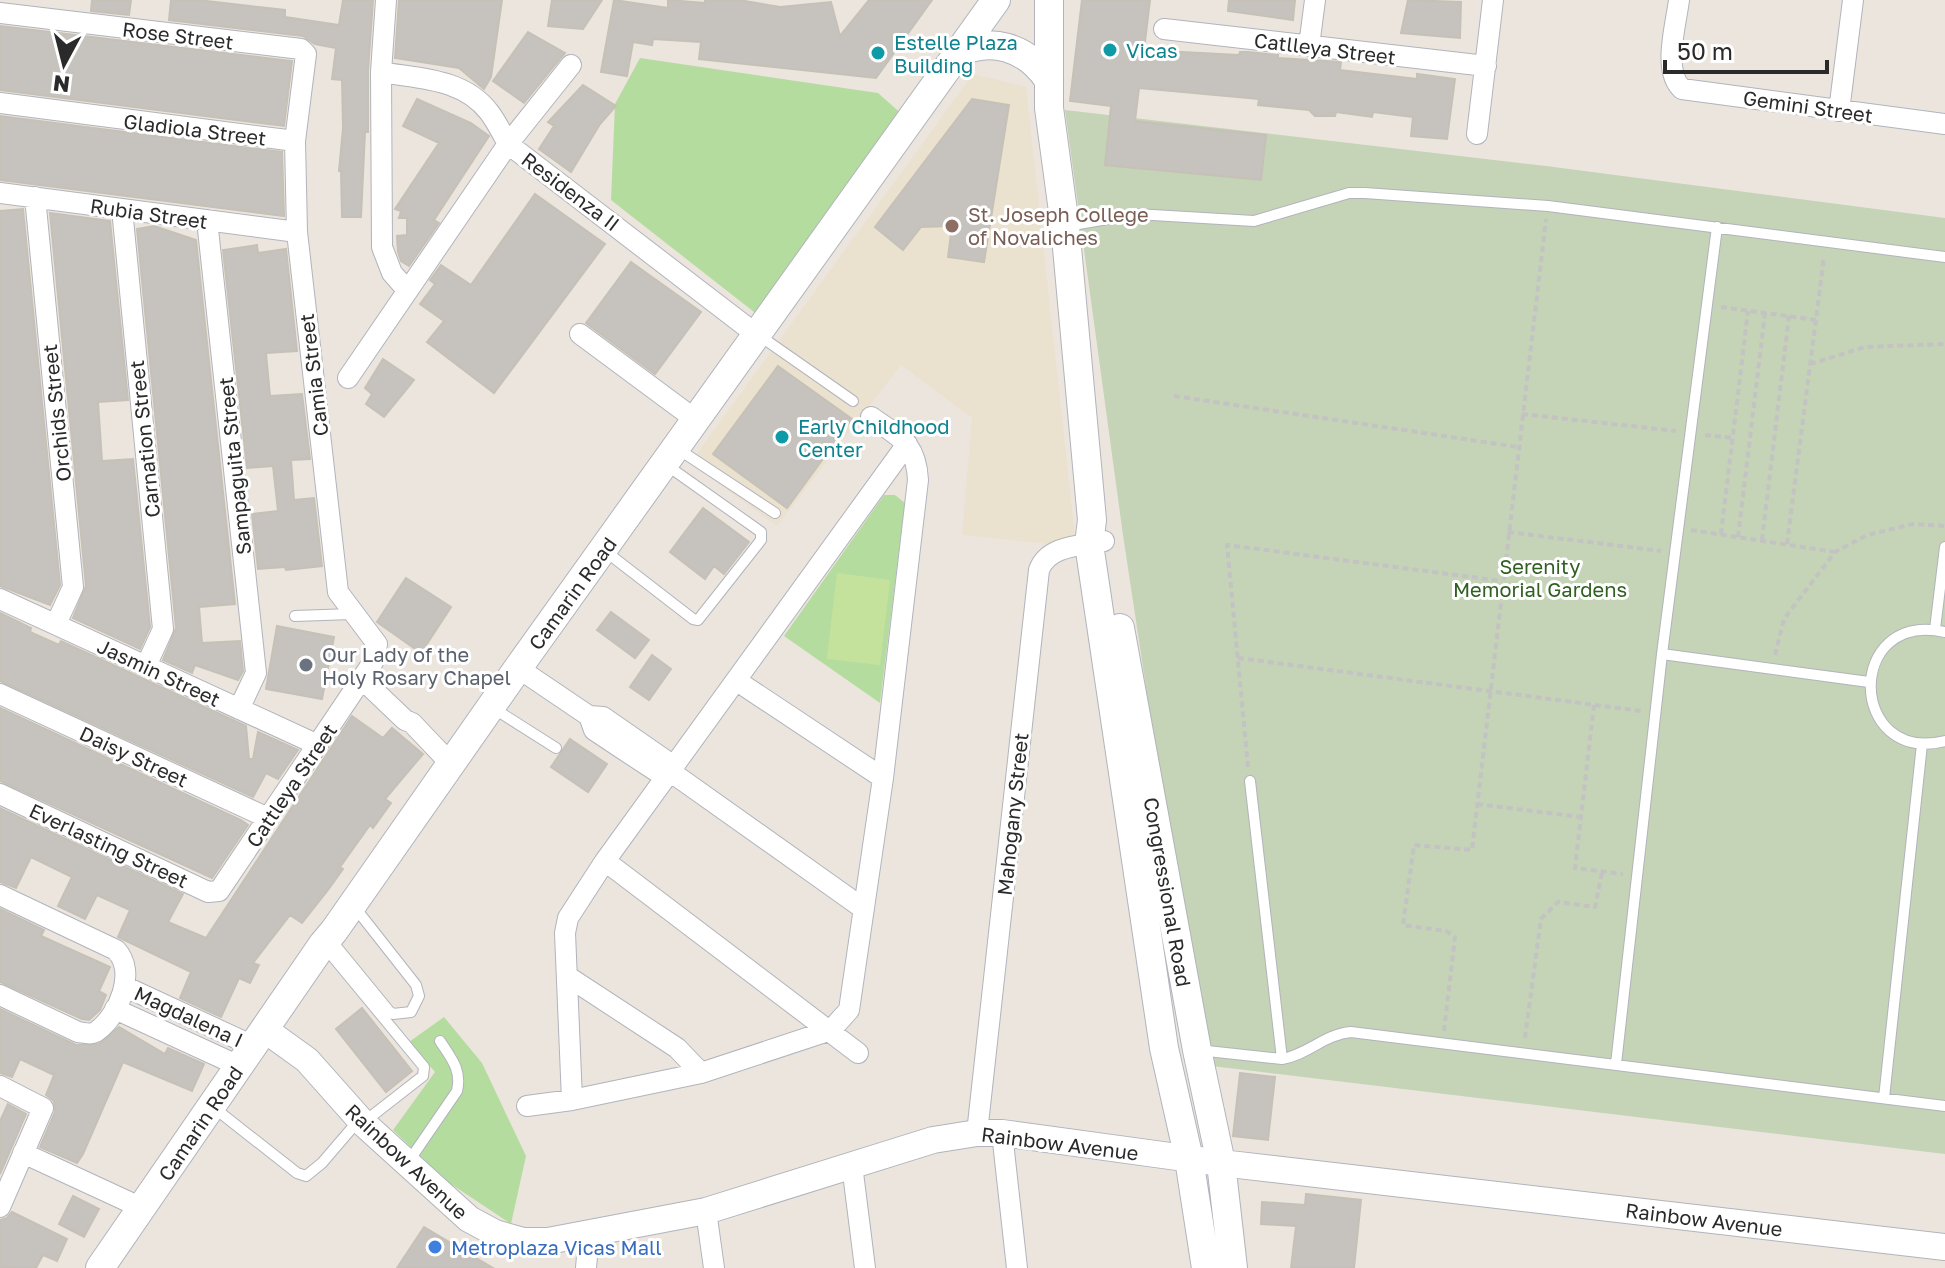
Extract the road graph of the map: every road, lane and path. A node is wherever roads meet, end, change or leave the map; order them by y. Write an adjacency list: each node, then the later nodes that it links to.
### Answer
1 (386, 0): 17 (street)
2 (996, 0): 9 (main road, Camarin Road)
3 (1049, 0): 15 (main road, Congressional Road)
4 (1315, 0): 11 (street)
5 (1493, 0): 16 (street)
6 (1679, 0): 19 (street, Gemini Street)
7 (1853, 0): 19 (street)
8 (0, 13): 12 (street, Rose Street)
9 (974, 29): 13 (main road, Camarin Road); 15 (main road)
10 (1164, 29): 11 (street, Catlleya Street)
11 (1309, 46): 16 (street, Catlleya Street)
12 (306, 54): 22 (street, Camia Street)
13 (956, 54): 15 (main road); 41 (main road, Camarin Road)
14 (571, 65): 23 (street)
15 (1048, 66): 29 (main road, Congressional Road)
16 (1486, 66): 21 (street)
17 (381, 72): 23 (street, Residenza II); 34 (street)
18 (0, 103): 22 (street, Gladiola Street)
19 (1839, 111): 20 (street, Gemini Street)
20 (1945, 124)
21 (1477, 134)
22 (295, 141): 31 (street, Camia Street)
23 (508, 144): 34 (street); 41 (street, Residenza II)
24 (0, 193): 25 (street, Rubia Street)
25 (35, 197): 27 (street, Rubia Street); 72 (street, Orchids Street)
26 (1548, 206): 29 (lane); 30 (lane); 47 (path)
27 (122, 209): 28 (street, Rubia Street); 76 (street, Carnation Street)
28 (207, 220): 31 (street, Rubia Street); 86 (street, Sampaguita Street)
29 (1065, 226): 60 (main road, Congressional Road)
30 (1717, 227): 32 (lane); 35 (lane)
31 (297, 232): 70 (street, Camia Street)
32 (1826, 241): 33 (lane); 39 (path)
33 (1945, 257)
34 (407, 290): 44 (street)
35 (1707, 304): 36 (path); 50 (lane)
36 (1748, 311): 37 (path); 51 (path)
37 (1765, 313): 38 (path); 61 (path)
38 (1789, 316): 39 (path); 62 (path)
39 (1816, 320): 43 (path)
40 (580, 334): 49 (street)
41 (757, 335): 46 (lane); 49 (main road, Camarin Road)
42 (1945, 344): 43 (path)
43 (1810, 364): 63 (path)
44 (348, 378)
45 (1174, 396): 53 (path)
46 (853, 401)
47 (1521, 414): 50 (path); 53 (path)
48 (871, 417): 52 (street)
49 (696, 420): 54 (main road, Camarin Road)
50 (1691, 433): 51 (path); 57 (lane)
51 (1734, 438): 59 (path)
52 (907, 444): 80 (street); 94 (street)
53 (1518, 447): 58 (path)
54 (670, 456): 55 (lane); 65 (main road, Camarin Road); 65 (lane)
55 (775, 513)
56 (1945, 526): 66 (path)
57 (1678, 528): 59 (path); 67 (lane)
58 (1508, 532): 67 (path); 68 (path)
59 (1721, 534): 61 (path)
60 (1095, 535): 116 (main road, Congressional Road); 129 (street, Mahogany Street); 131 (main road, Congressional Road)
61 (1738, 537): 62 (path)
62 (1762, 540): 63 (path)
63 (1787, 544): 66 (path)
64 (1945, 547): 73 (lane)
65 (603, 550): 77 (main road, Camarin Road)
66 (1835, 552): 78 (path)
67 (1675, 553): 74 (lane)
68 (1502, 581): 75 (path); 82 (path)
69 (0, 599): 72 (street, Jasmin Street)
70 (354, 614): 71 (lane); 79 (street, Camia Street)
71 (295, 616)
72 (56, 624): 76 (street, Jasmin Street)
73 (1940, 630): 81 (lane)
74 (1662, 654): 78 (lane); 87 (lane)
75 (1238, 658): 82 (path); 95 (path)
76 (146, 666): 86 (street, Jasmin Street)
77 (518, 668): 85 (main road, Camarin Road); 93 (street)
78 (1771, 669): 81 (lane)
79 (362, 679): 90 (street, Cattleya Street); 92 (street)
80 (737, 681): 93 (street); 94 (street)
81 (1869, 682): 89 (lane)
82 (1489, 691): 84 (path); 97 (path)
83 (0, 694): 99 (street, Daisy Street)
84 (1594, 705): 87 (path); 98 (path)
85 (491, 707): 91 (lane); 92 (main road, Camarin Road)
86 (239, 709): 90 (street, Jasmin Street)
87 (1656, 713): 102 (lane)
88 (1945, 741): 89 (lane)
89 (1922, 744): 123 (lane)
90 (318, 745): 99 (street, Cattleya Street)
91 (556, 748)
92 (449, 768): 105 (main road, Camarin Road)
93 (671, 772): 100 (street); 106 (street)
94 (883, 778): 106 (street)
95 (1250, 781): 119 (lane)
96 (0, 794): 103 (street, Everlasting Street)
97 (1477, 804): 98 (path); 114 (path)
98 (1581, 817): 101 (path)
99 (268, 818): 103 (street, Cattleya Street)
100 (605, 861): 108 (street); 112 (street)
101 (1602, 872): 102 (path); 118 (path)
102 (1637, 876): 120 (lane)
103 (219, 891)
104 (0, 895): 109 (street)
105 (353, 904): 107 (main road, Camarin Road); 107 (lane)
106 (864, 909): 112 (street)
107 (326, 941): 115 (main road, Camarin Road); 128 (lane)
108 (567, 976): 121 (street); 124 (street)
109 (126, 987): 111 (street); 115 (street, Magdalena I)
110 (0, 995): 111 (street)
111 (115, 1009): 115 (street, Magdalena I)
112 (831, 1030): 117 (street); 121 (street)
113 (440, 1041): 132 (lane)
114 (1442, 1045): 118 (lane); 119 (lane)
115 (252, 1047): 125 (main road, Camarin Road); 128 (street, Rainbow Avenue)
116 (1197, 1050): 119 (lane); 133 (main road, Congressional Road)
117 (858, 1053)
118 (1523, 1054): 120 (lane)
119 (1282, 1059)
120 (1616, 1064): 123 (lane)
121 (701, 1073): 124 (street)
122 (0, 1086): 130 (street)
123 (1884, 1098): 127 (lane)
124 (572, 1100): 126 (street)
125 (212, 1106): 128 (lane); 136 (main road, Camarin Road)
126 (527, 1106)
127 (1945, 1106)
128 (361, 1121): 132 (street, Rainbow Avenue)
129 (989, 1133): 131 (street, Rainbow Avenue); 134 (street, Rainbow Avenue); 144 (street, Mahogany Street)
130 (23, 1153): 135 (street); 136 (street)
131 (1189, 1159): 133 (street, Rainbow Avenue); 145 (main road, Congressional Road)
132 (408, 1163): 138 (street, Rainbow Avenue)
133 (1221, 1163): 139 (street, Rainbow Avenue); 146 (main road, Congressional Road)
134 (852, 1165): 137 (street, Rainbow Avenue); 143 (street)
135 (0, 1207)
136 (142, 1208): 140 (main road, Camarin Road)
137 (706, 1211): 138 (street, Rainbow Avenue); 142 (street)
138 (589, 1234): 141 (street)
139 (1945, 1247)
140 (100, 1268)
141 (586, 1268)
142 (714, 1268)
143 (865, 1268)
144 (1017, 1268)
145 (1206, 1268)
146 (1233, 1268)

